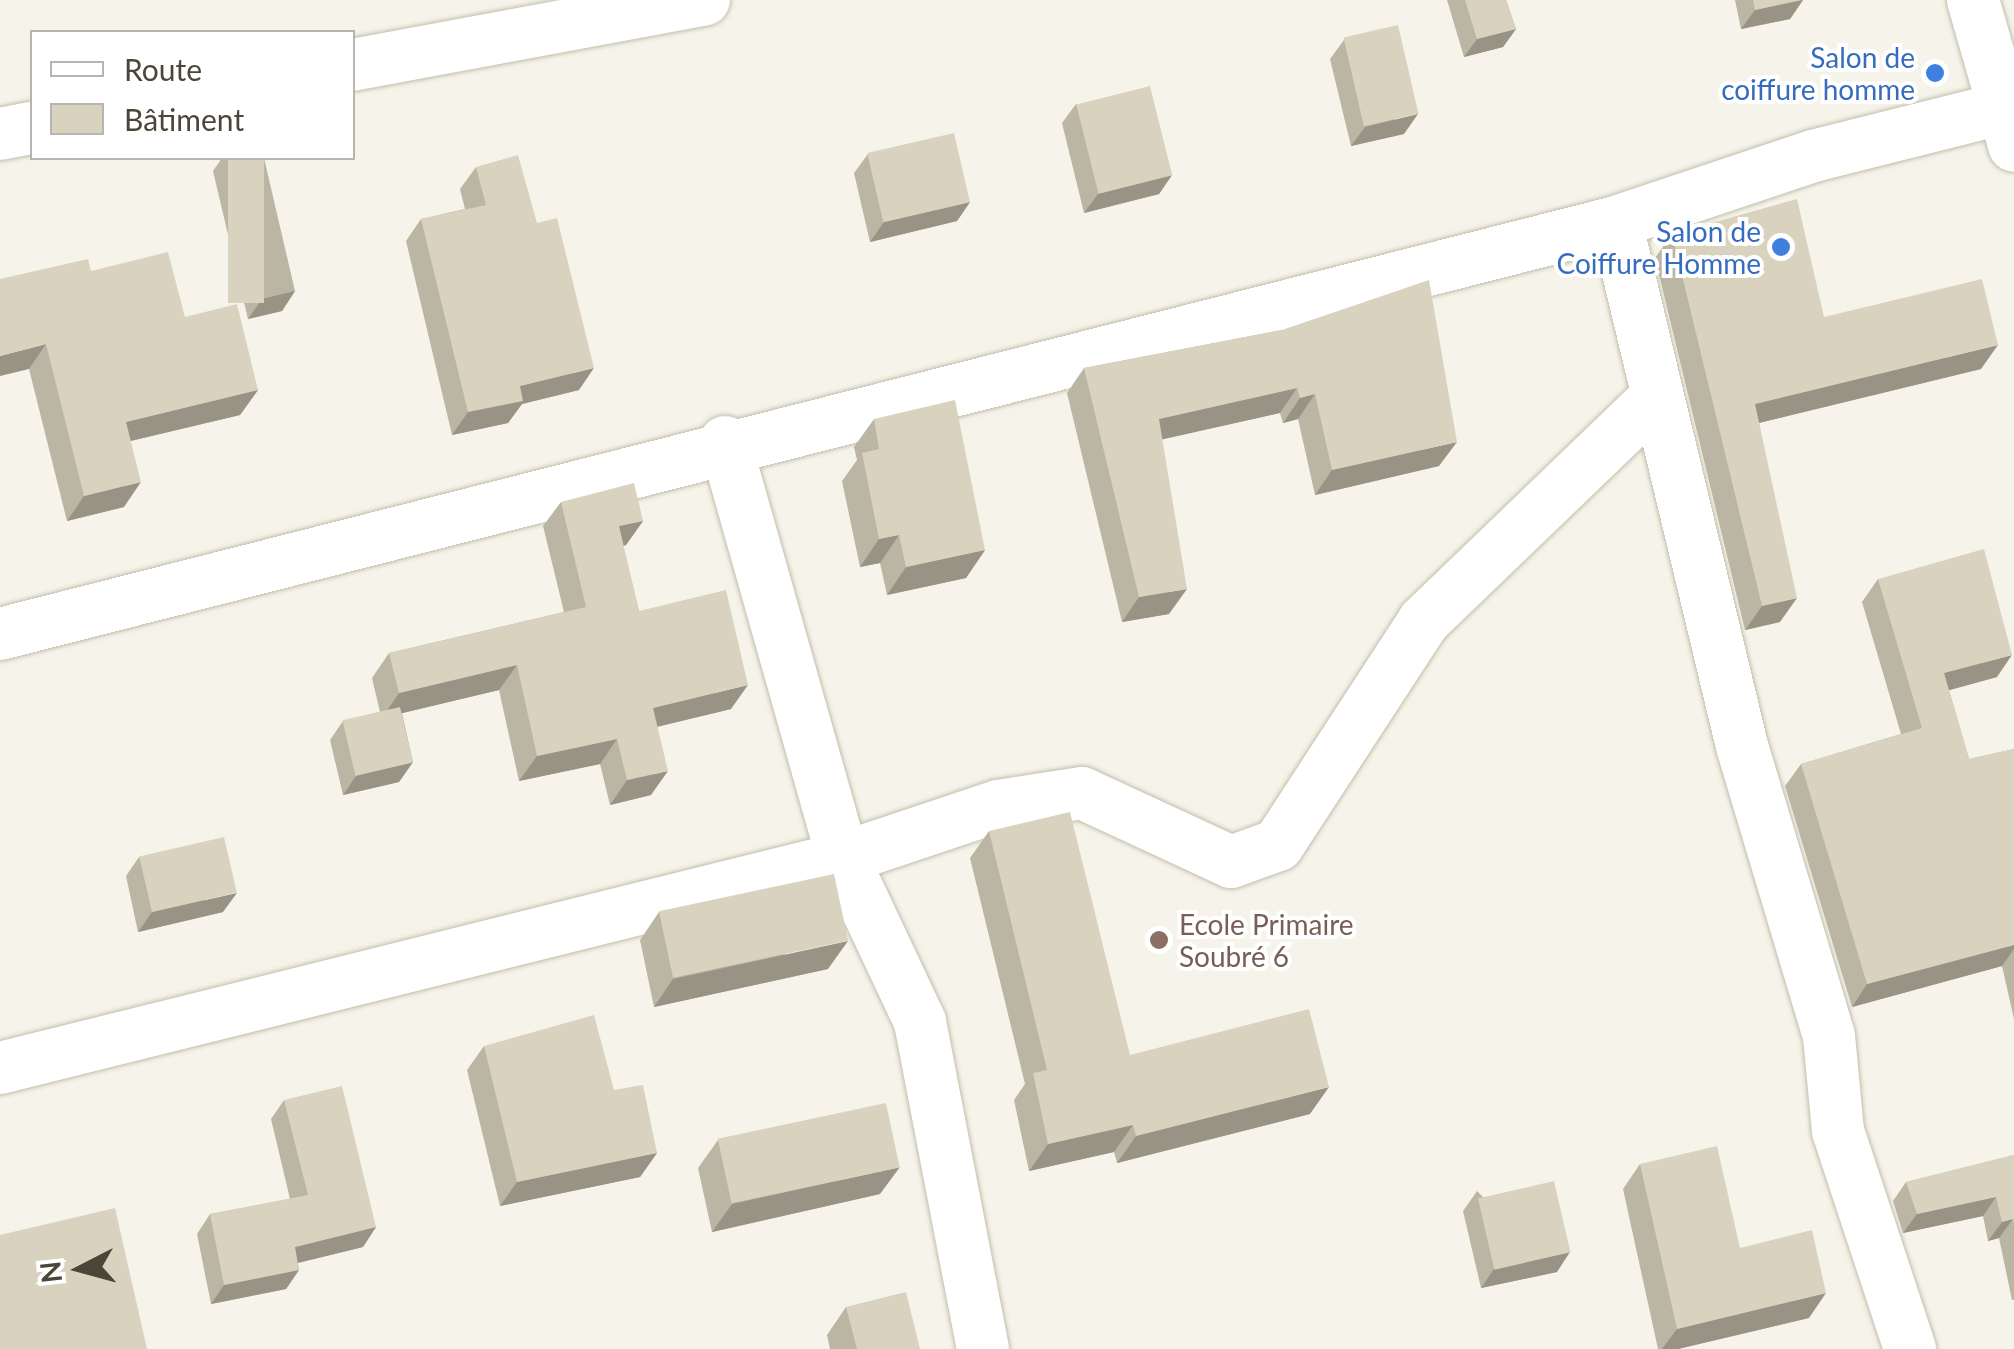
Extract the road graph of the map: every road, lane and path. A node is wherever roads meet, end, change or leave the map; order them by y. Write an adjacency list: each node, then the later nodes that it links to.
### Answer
1 (704, 0): 3 (street)
2 (1973, 0): 4 (street)
3 (355, 64)
4 (2011, 120): 7 (street)
5 (30, 128): 6 (street)
6 (0, 134)
7 (1616, 222): 8 (street); 9 (street)
8 (1657, 397): 11 (street); 14 (street)
9 (725, 442): 10 (street); 11 (street)
10 (0, 634)
11 (843, 858): 12 (street); 13 (street)
12 (0, 1068)
13 (983, 1349)
14 (1910, 1349)

